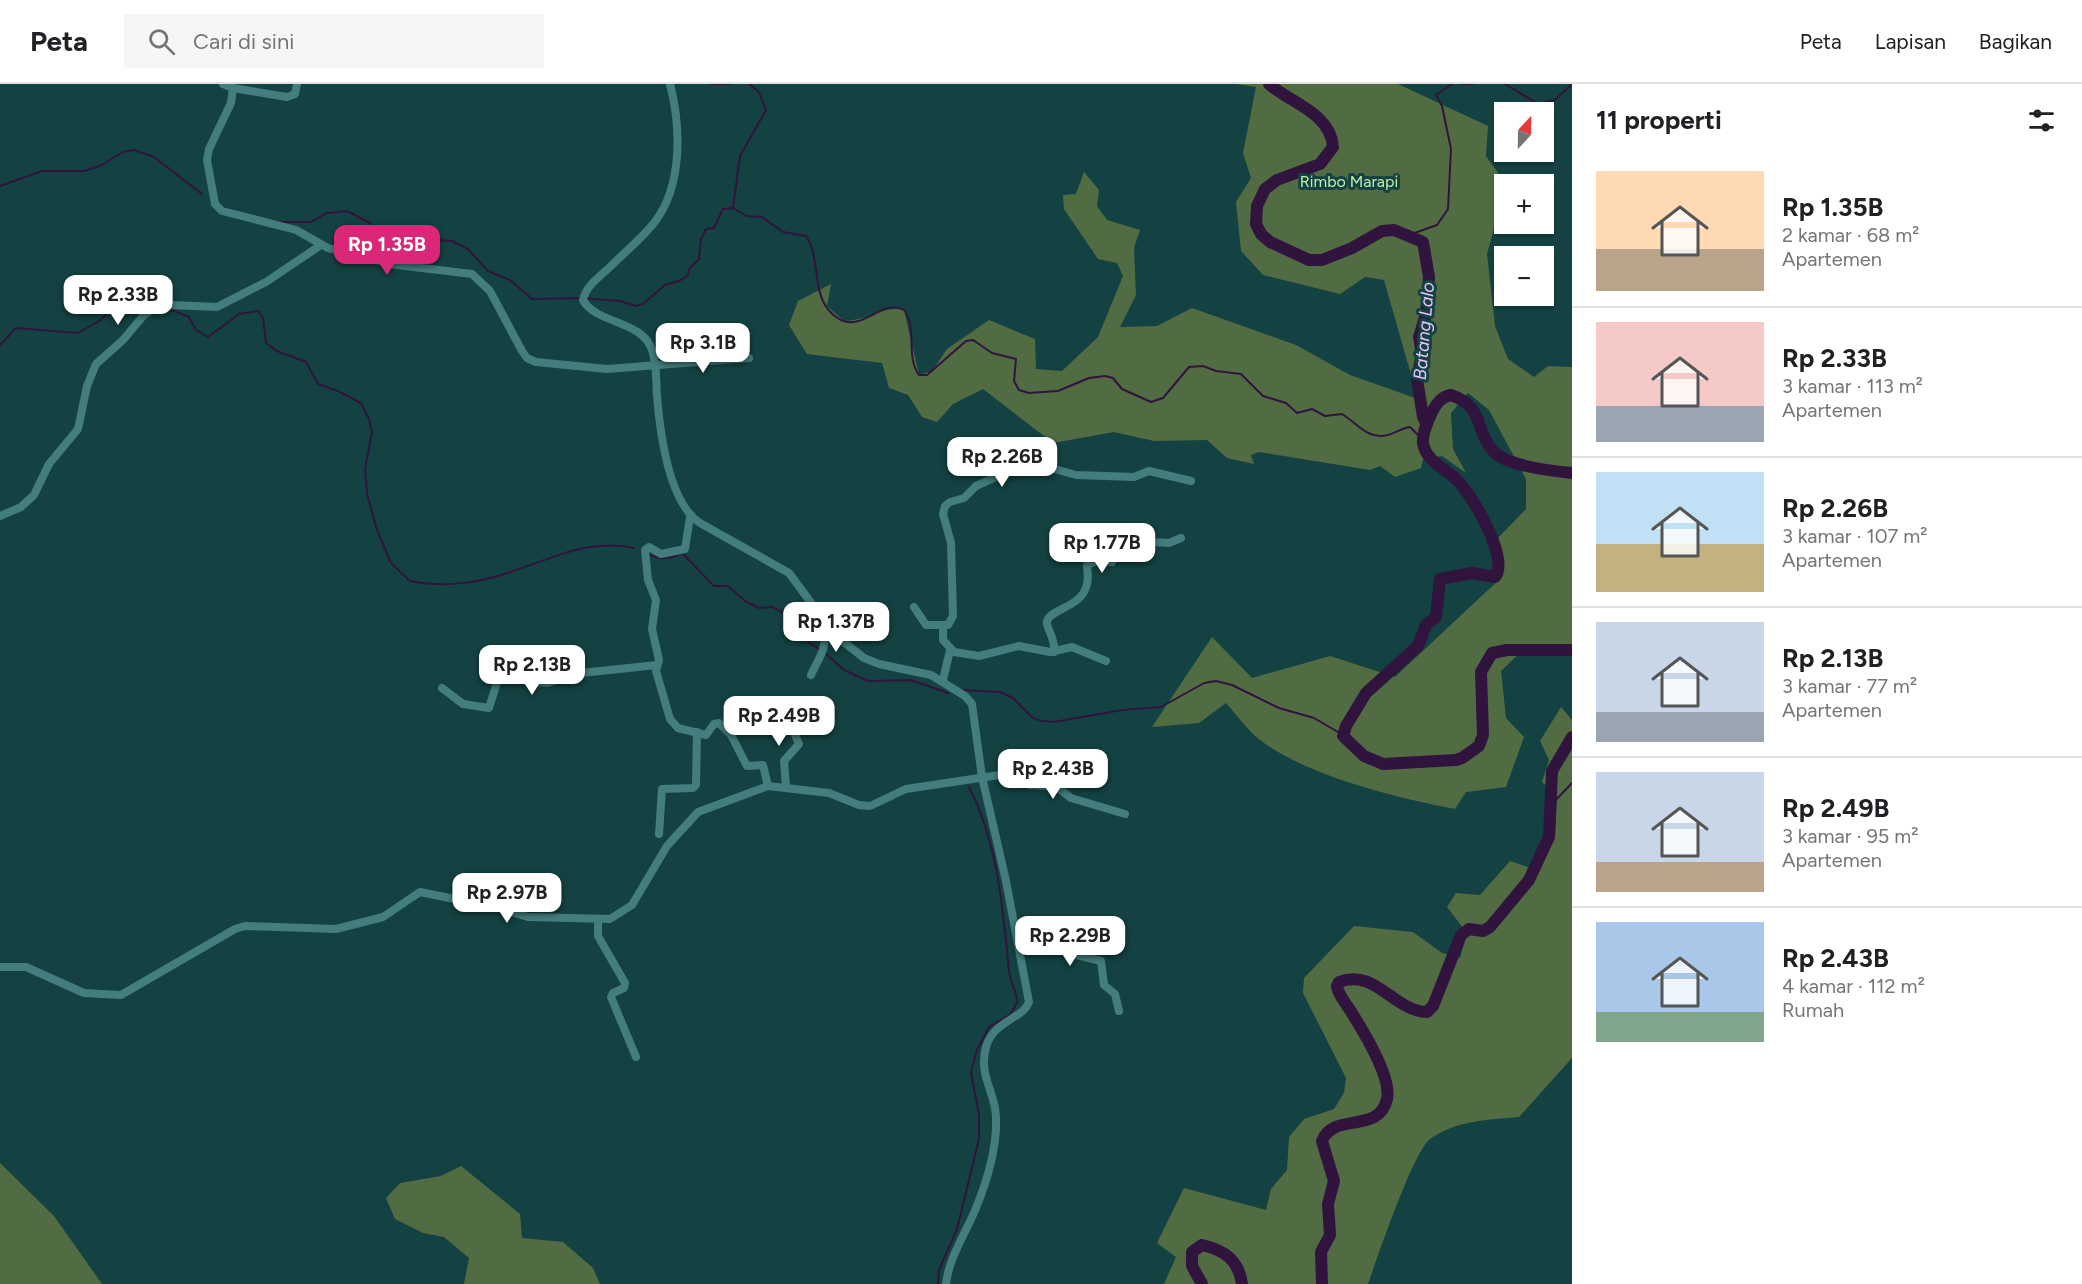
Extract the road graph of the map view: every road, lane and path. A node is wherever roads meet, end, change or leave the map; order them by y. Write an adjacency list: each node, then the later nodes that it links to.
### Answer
1 (223, 84): 4 (street)
2 (297, 84): 4 (street)
3 (670, 84): 7 (street)
4 (232, 88): 5 (street)
5 (321, 245): 7 (street); 9 (street)
6 (749, 358): 7 (street)
7 (655, 364): 10 (street)
8 (1191, 481): 14 (street)
9 (0, 516)
10 (690, 517): 13 (street); 18 (street)
11 (1181, 538): 16 (street)
12 (914, 607): 14 (street)
13 (823, 620): 19 (street); 20 (street)
14 (943, 625): 15 (street)
15 (950, 650): 16 (street); 20 (street)
16 (1054, 652): 17 (street)
17 (1106, 661)
18 (657, 666): 21 (street); 23 (street)
19 (811, 675)
20 (943, 680): 24 (street)
21 (442, 688)
22 (794, 708): 26 (street)
23 (697, 732): 25 (street); 28 (street)
24 (982, 777): 26 (street); 27 (street); 30 (street)
25 (768, 786): 26 (street); 29 (street)
26 (786, 787)
27 (1125, 813)
28 (658, 834)
29 (598, 920): 31 (street); 33 (street)
30 (1016, 930): 32 (street); 34 (street)
31 (0, 967)
32 (1119, 1011)
33 (636, 1057)
34 (946, 1284)

